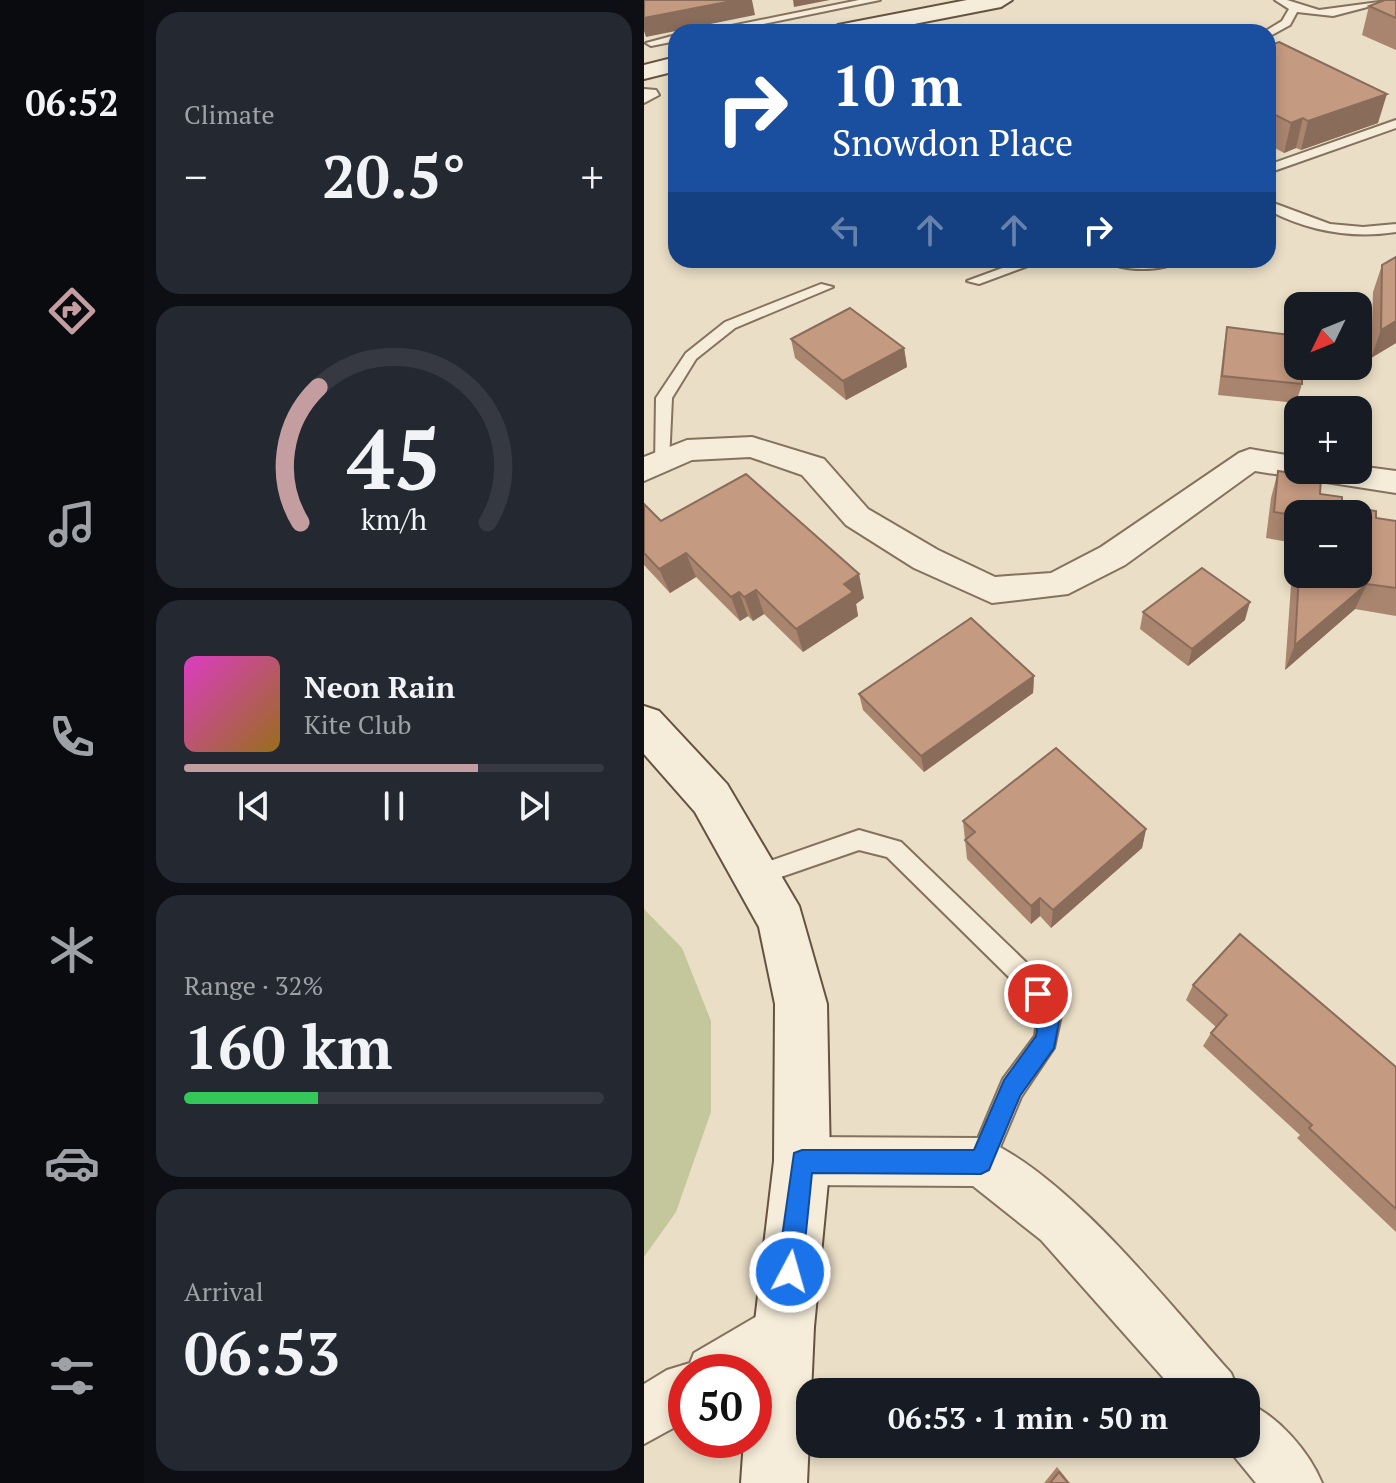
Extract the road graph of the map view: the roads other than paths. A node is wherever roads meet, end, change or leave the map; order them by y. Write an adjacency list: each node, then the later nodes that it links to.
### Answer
1 (875, 0): 6 (lane)
2 (1001, 0): 7 (main road)
3 (1280, 0): 5 (lane)
4 (1389, 0): 5 (lane)
5 (1294, 9): 8 (lane)
6 (737, 24)
7 (919, 24)
8 (1276, 29)
9 (668, 40): 10 (lane)
10 (651, 43)
11 (668, 70): 12 (main road)
12 (645, 88)
13 (1396, 124): 14 (lane)
14 (1276, 166)
15 (1276, 209): 16 (lane)
16 (1396, 228)
17 (1013, 268): 18 (lane)
18 (974, 281)
19 (826, 287): 20 (lane)
20 (652, 466): 21 (street)
21 (1284, 466)
22 (1372, 479): 23 (street)
23 (1396, 482)
24 (644, 724): 25 (main road)
25 (768, 899): 26 (main road); 27 (lane)
26 (802, 1161): 27 (street); 28 (main road)
27 (981, 1162): 30 (street)
28 (783, 1327): 29 (street); 34 (main road)
29 (741, 1354)
30 (1199, 1378)
31 (668, 1401): 32 (street)
32 (644, 1416)
33 (1260, 1445): 35 (street)
34 (774, 1483)
35 (1294, 1483)

